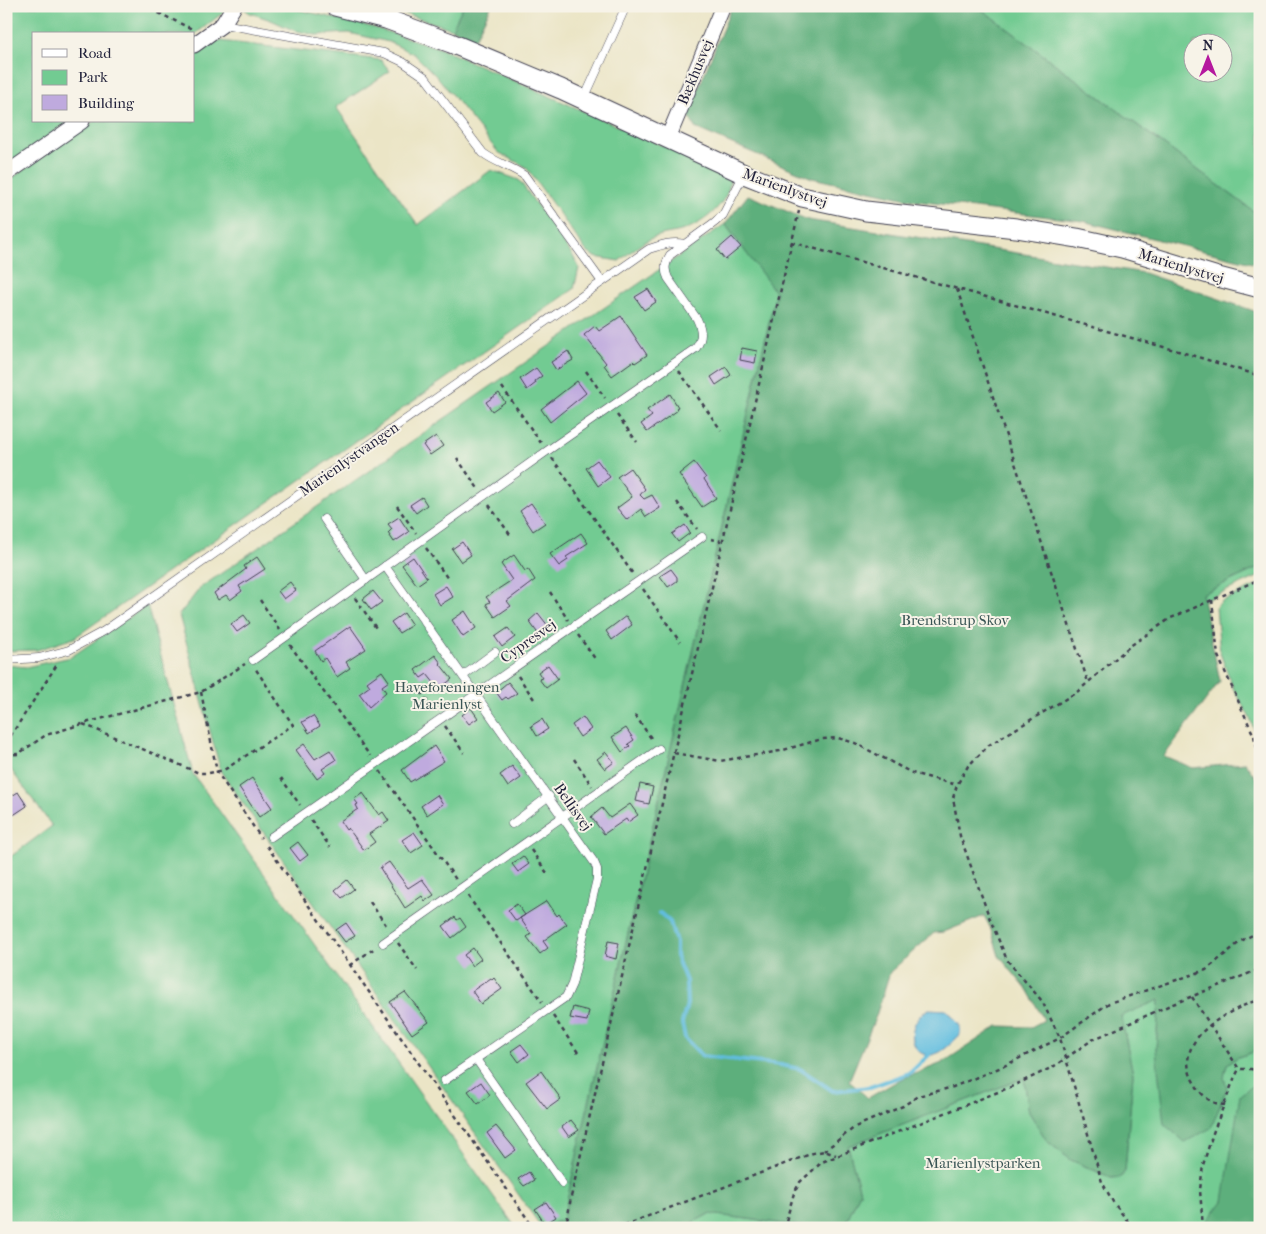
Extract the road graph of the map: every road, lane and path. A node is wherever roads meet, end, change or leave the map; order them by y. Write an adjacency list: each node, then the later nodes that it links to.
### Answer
1 (144, 6): 7 (path)
2 (234, 6): 6 (street)
3 (335, 6): 9 (street, Marienlystvej)
4 (626, 6): 9 (lane)
5 (723, 6): 11 (street, Bækhusvej)
6 (223, 24): 7 (street); 17 (lane)
7 (207, 36): 8 (street)
8 (195, 44)
9 (584, 99): 11 (street, Marienlystvej)
10 (81, 122): 12 (street)
11 (668, 138): 13 (street, Marienlystvej)
12 (6, 174)
13 (744, 174): 14 (street, Marienlystvej); 16 (lane)
14 (802, 197): 15 (path); 18 (street, Marienlystvej)
15 (792, 242): 19 (path); 55 (path)
16 (684, 244): 17 (lane, Marienlystvangen); 20 (lane)
17 (602, 282): 41 (lane, Marienlystvangen)
18 (1260, 288)
19 (957, 289): 21 (path); 46 (path)
20 (674, 364): 23 (path); 24 (lane)
21 (1260, 376)
22 (502, 387): 24 (path)
23 (721, 430)
24 (547, 451): 28 (lane); 31 (path)
25 (678, 502): 27 (path)
26 (324, 519): 30 (lane)
27 (702, 536): 31 (lane, Cypresvej)
28 (385, 566): 30 (lane); 45 (lane, Bellisvej)
29 (1260, 579): 32 (path)
30 (366, 580): 33 (lane)
31 (638, 581): 39 (path); 44 (lane, Cypresvej)
32 (1256, 581): 34 (path); 36 (path)
33 (350, 591): 37 (path); 38 (lane)
34 (1260, 598)
35 (260, 600): 38 (path)
36 (1212, 600): 46 (path); 54 (path)
37 (376, 628)
38 (285, 637): 43 (lane); 59 (path)
39 (680, 642)
40 (495, 652): 45 (lane)
41 (57, 653): 42 (lane, Marienlystvangen); 52 (path)
42 (6, 660)
43 (253, 660)
44 (512, 669): 48 (lane, Cypresvej); 49 (path)
45 (463, 676): 48 (lane, Bellisvej)
46 (1088, 682): 61 (path)
47 (201, 692): 51 (path); 60 (path); 60 (path)
48 (475, 694): 59 (lane, Cypresvej); 63 (lane, Bellisvej)
49 (536, 702)
50 (635, 716): 53 (path)
51 (82, 724): 56 (path); 60 (path)
52 (6, 743)
53 (659, 749): 62 (lane)
54 (1259, 752): 58 (path)
55 (673, 753): 61 (path); 92 (path)
56 (6, 755)
57 (574, 759): 62 (path)
58 (1260, 759)
59 (376, 765): 66 (lane, Cypresvej); 69 (path)
60 (217, 772): 72 (path)
61 (957, 785): 78 (path)
62 (598, 793): 64 (lane)
63 (549, 796): 64 (lane, Bellisvej); 65 (lane)
64 (563, 817): 67 (lane); 76 (lane, Bellisvej)
65 (512, 824)
66 (271, 837)
67 (526, 843): 68 (path); 69 (lane)
68 (549, 876)
69 (462, 887): 71 (lane); 76 (path)
70 (1260, 931): 78 (path)
71 (383, 943): 72 (path)
72 (350, 965): 91 (path)
73 (1260, 969): 74 (path)
74 (1192, 997): 77 (path); 80 (path)
75 (1260, 999): 77 (path)
76 (548, 1010): 79 (path); 81 (lane, Bellisvej)
77 (1209, 1024): 84 (path); 87 (path)
78 (1060, 1038): 80 (path); 88 (path)
79 (579, 1054)
80 (1066, 1058): 89 (path); 95 (path)
81 (476, 1059): 86 (lane, Bellisvej); 90 (lane)
82 (1251, 1068): 83 (path); 84 (path); 85 (path)
83 (1260, 1068)
84 (1239, 1069): 87 (path)
85 (1260, 1072)
86 (444, 1081)
87 (1225, 1105): 96 (path)
88 (824, 1151): 89 (path); 93 (path)
89 (838, 1155): 94 (path)
90 (562, 1183)
91 (531, 1224)
92 (566, 1228)
93 (617, 1228)
94 (784, 1228)
95 (1133, 1228)
96 (1203, 1228)

